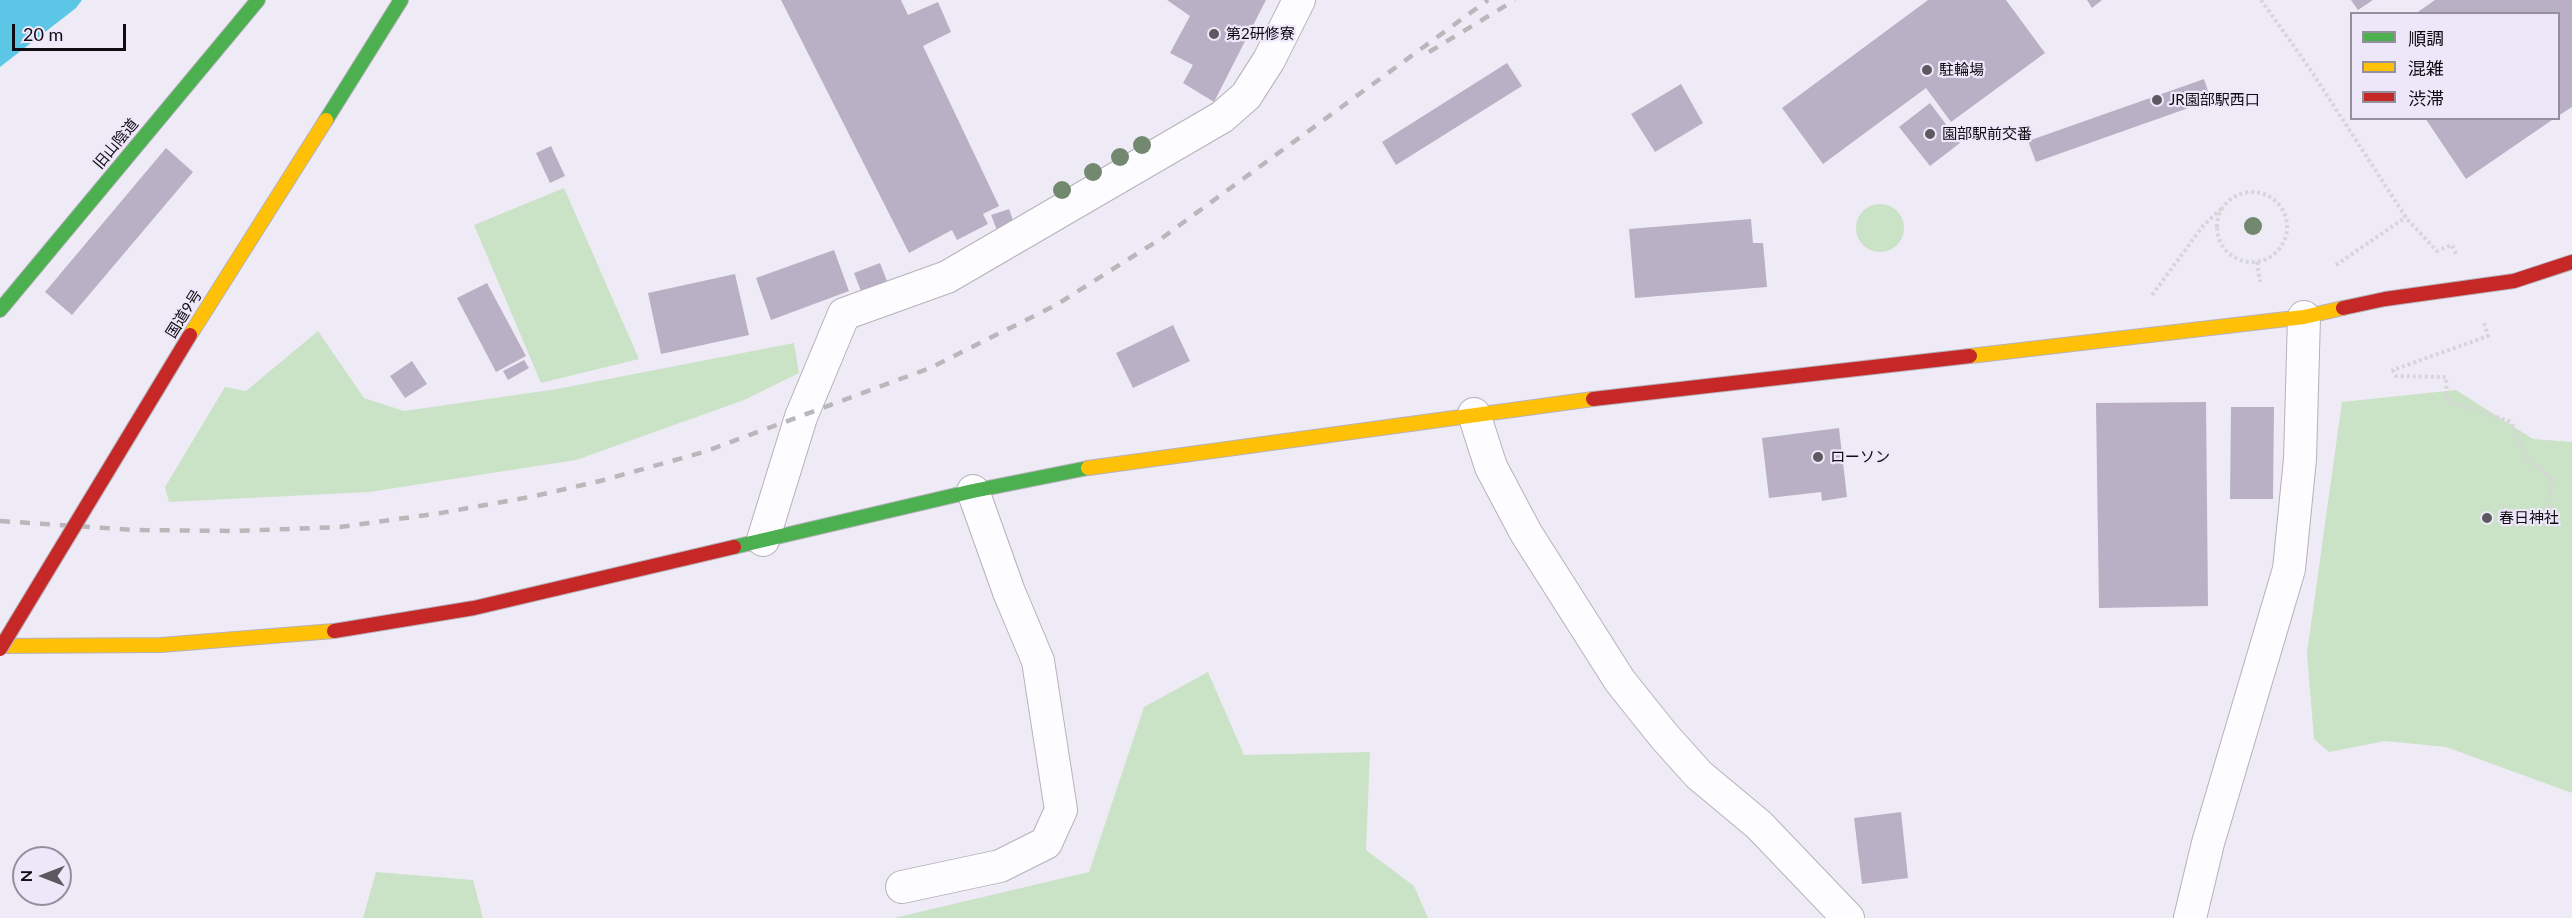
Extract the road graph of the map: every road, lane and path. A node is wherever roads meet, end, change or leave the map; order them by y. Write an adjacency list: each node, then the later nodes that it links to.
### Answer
1 (258, 0): 13 (main road, 旧山陰道)
2 (401, 0): 20 (main road, 国道9号, bridge)
3 (1299, 0): 19 (street)
4 (2261, 0): 6 (path)
5 (2223, 208): 8 (path); 8 (path); 12 (path)
6 (2406, 217): 7 (path); 10 (path)
7 (2458, 260)
8 (2257, 262): 11 (path)
9 (2572, 262): 14 (main road)
10 (2336, 265)
11 (2260, 282)
12 (2152, 295)
13 (0, 310)
14 (2304, 317): 16 (main road); 23 (street)
15 (2484, 320): 18 (path)
16 (1474, 414): 17 (main road); 22 (street)
17 (973, 491): 19 (main road); 21 (street)
18 (2548, 511)
19 (763, 540): 20 (main road)
20 (0, 648)
21 (902, 887)
22 (1848, 918)
23 (2190, 918)

